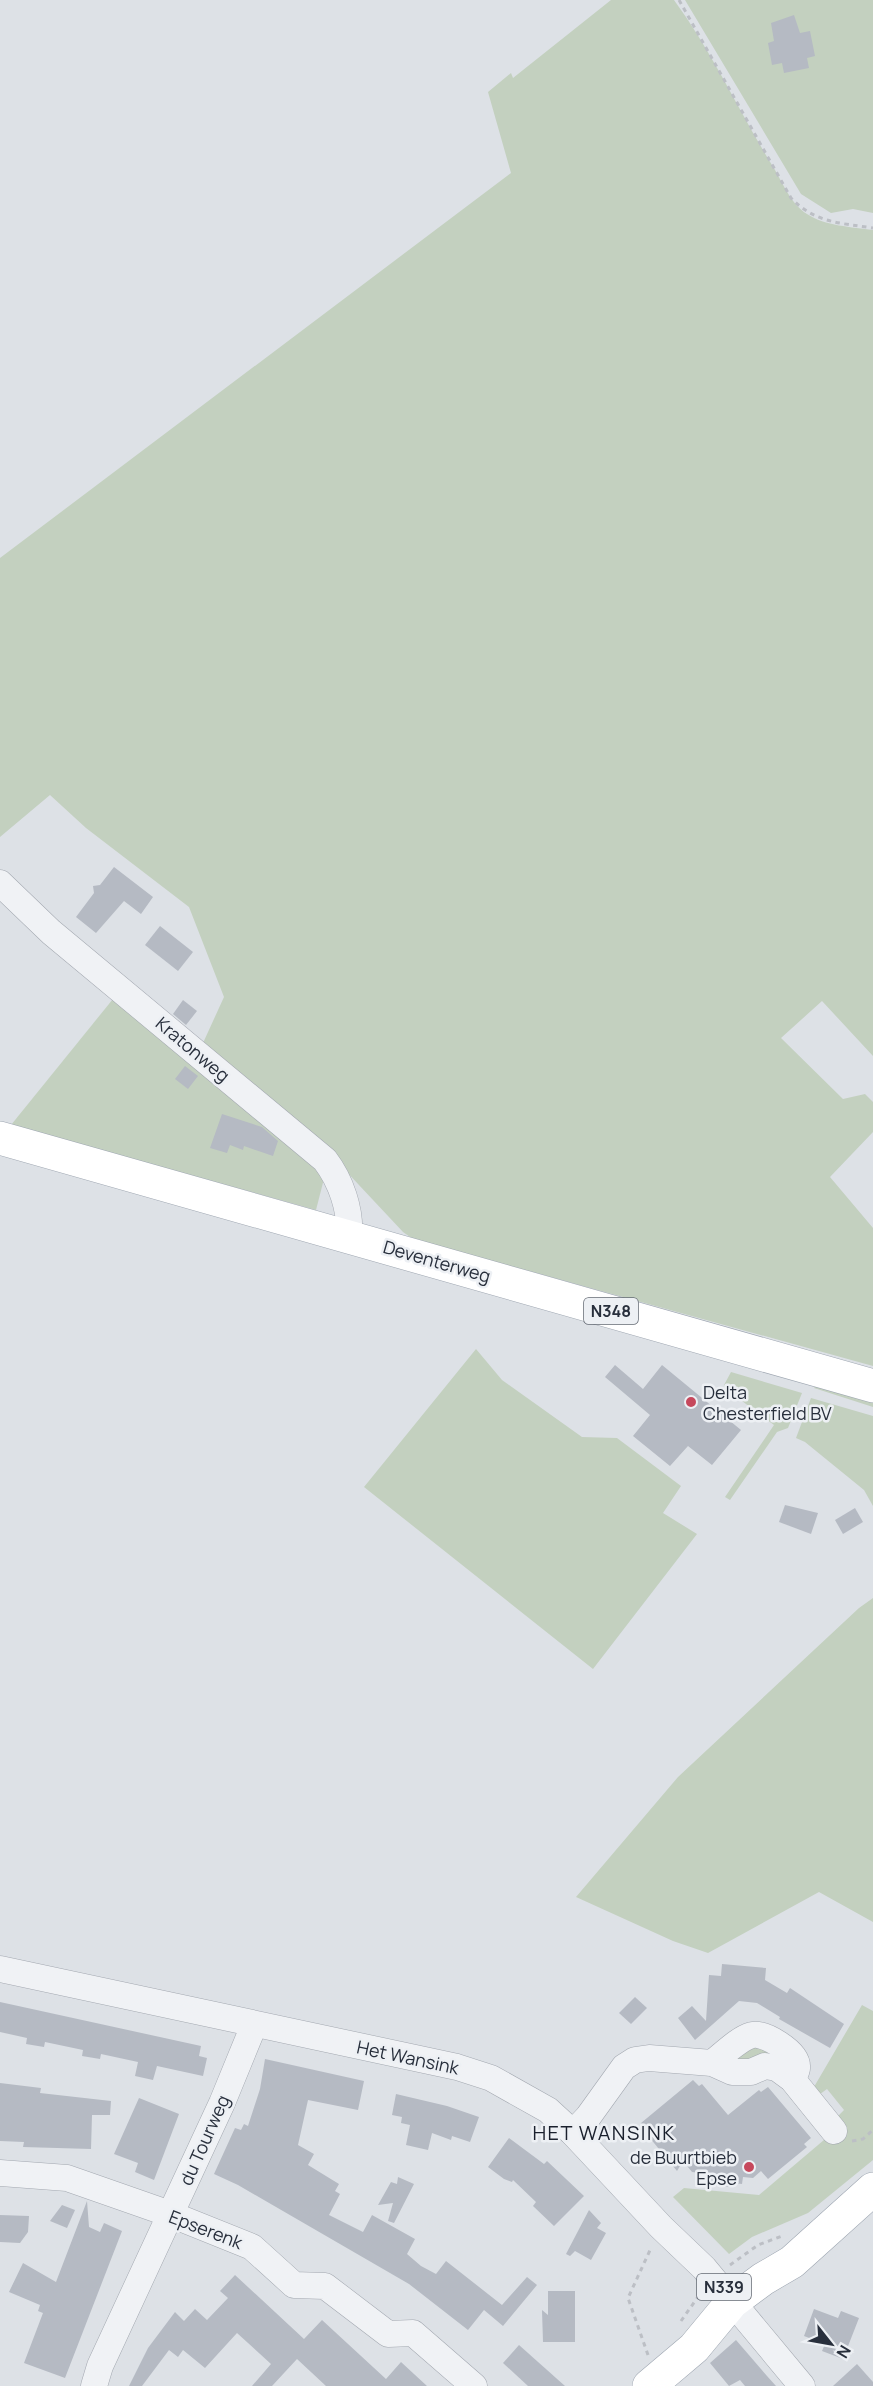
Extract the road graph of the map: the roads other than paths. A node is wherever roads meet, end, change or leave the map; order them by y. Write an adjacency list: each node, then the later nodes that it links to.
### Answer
1 (0, 883): 3 (street, Kratonweg)
2 (0, 1138): 3 (main road, Deventerweg / N348)
3 (349, 1236): 4 (main road, Deventerweg / N348)
4 (873, 1386)
5 (0, 1969): 6 (street, Het Wansink)
6 (254, 2025): 8 (street, Het Wansink); 11 (street, du Tourweg)
7 (834, 2131): 8 (street)
8 (573, 2133): 12 (street, Het Wansink)
9 (0, 2173): 11 (street, Epserenk)
10 (873, 2189): 12 (main road, N339)
11 (170, 2214): 14 (street, du Tourweg); 15 (street, Epserenk)
12 (727, 2296): 13 (main road, N339); 16 (street, Het Wansink)
13 (649, 2379)
14 (94, 2386)
15 (474, 2386)
16 (802, 2386)

